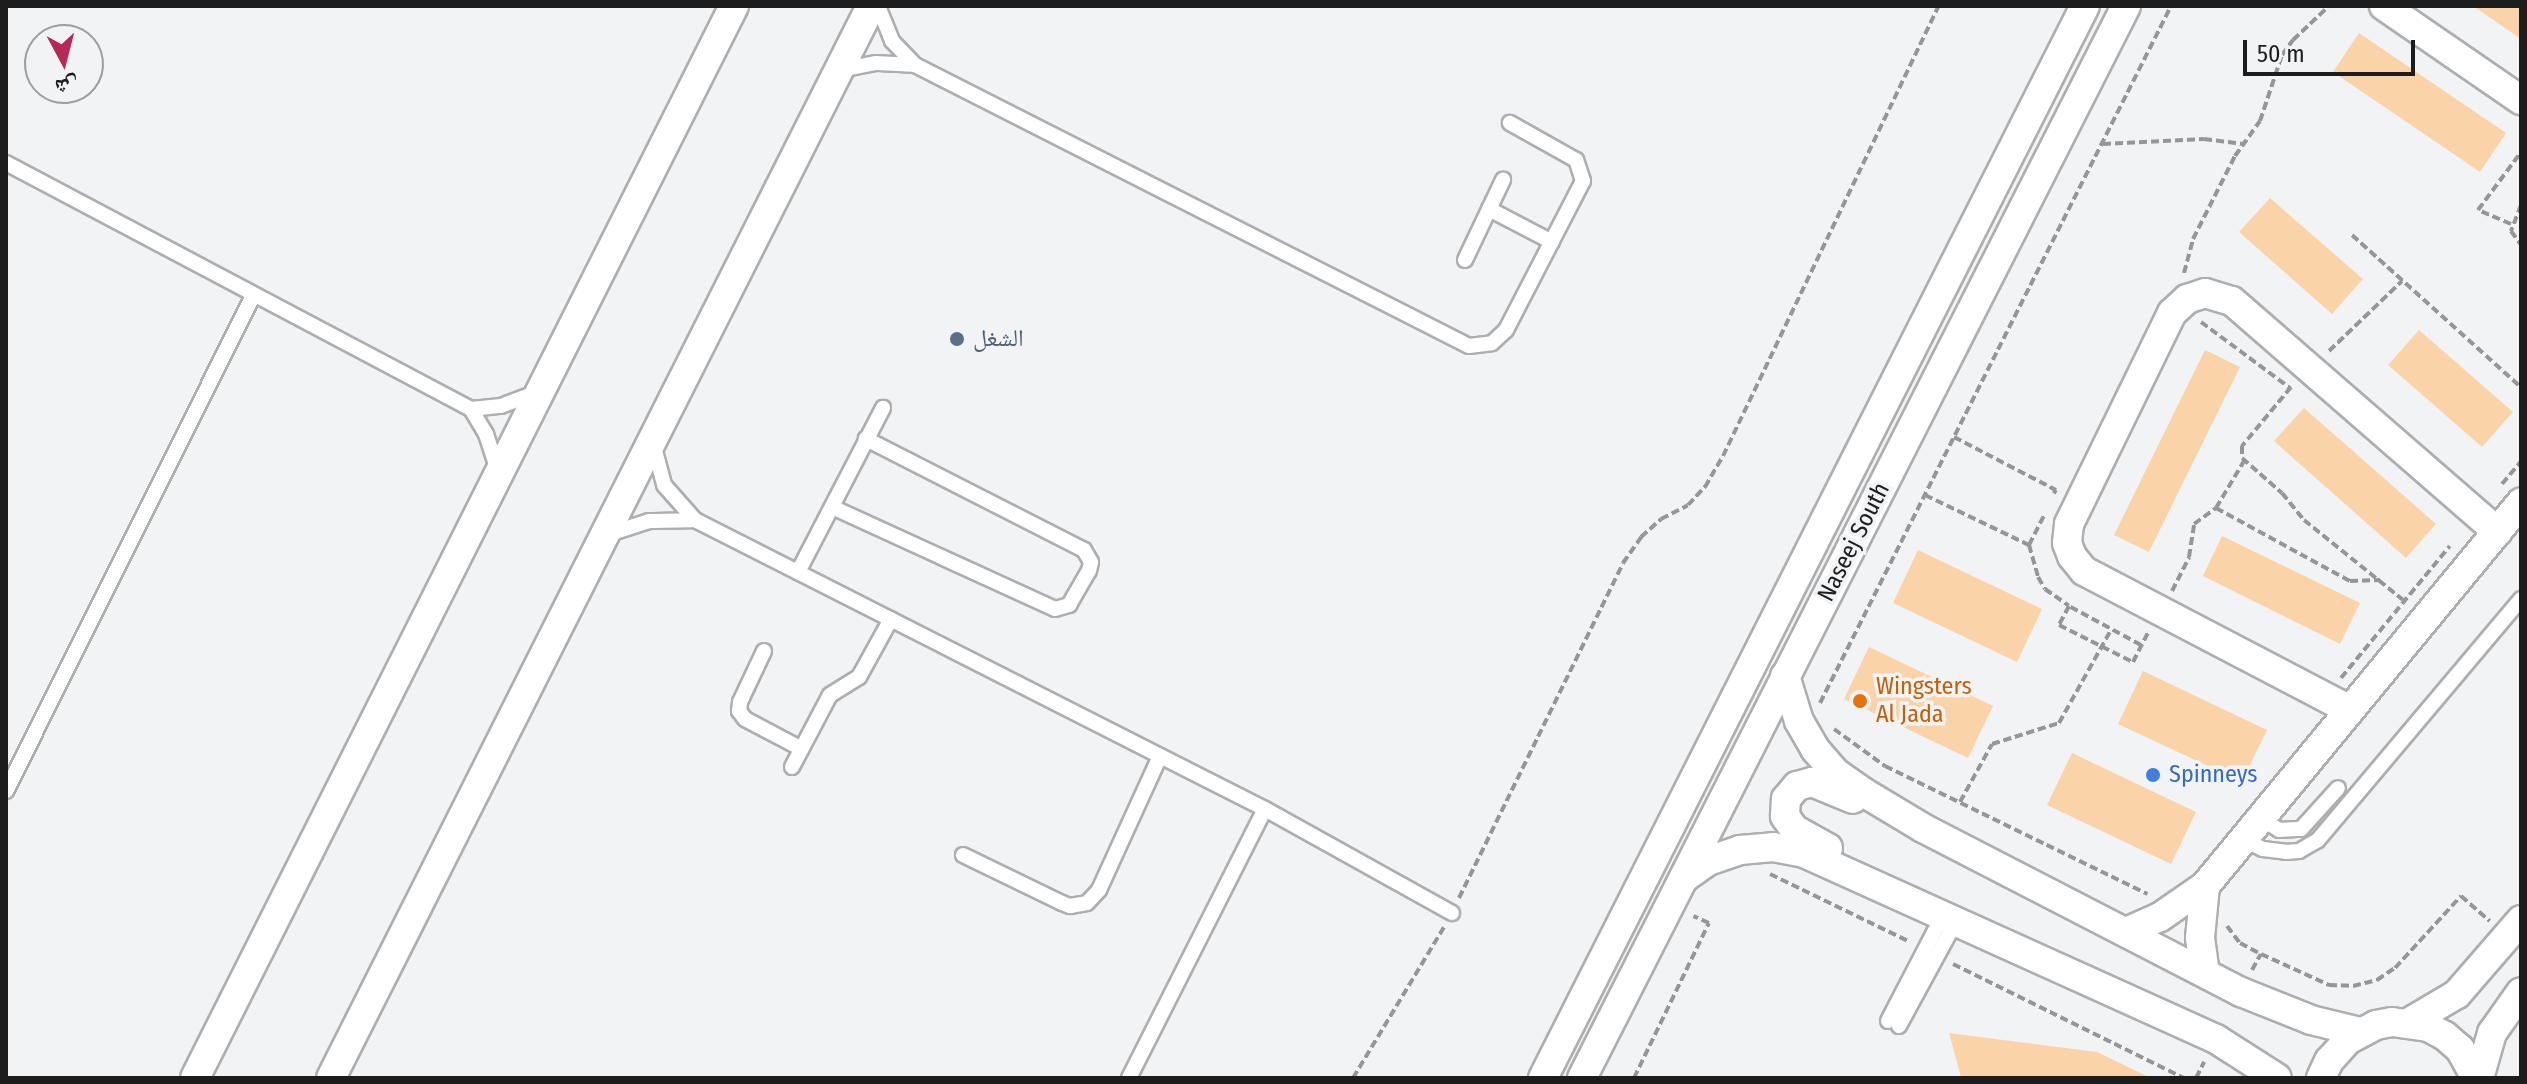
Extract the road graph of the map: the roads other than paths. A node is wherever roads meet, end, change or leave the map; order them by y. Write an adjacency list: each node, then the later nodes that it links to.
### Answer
1 (871, 6): 8 (street)
2 (878, 6): 7 (lane)
3 (2085, 6): 58 (street)
4 (2126, 6): 32 (street, Naseej South)
5 (2384, 6): 9 (street)
6 (725, 14): 17 (street)
7 (915, 65): 8 (lane); 14 (lane)
8 (839, 70): 21 (street)
9 (2521, 100)
10 (1510, 123): 14 (lane)
11 (6, 163): 16 (lane)
12 (1503, 180): 13 (lane)
13 (1489, 209): 14 (lane); 15 (lane)
14 (1552, 242)
15 (1465, 260)
16 (254, 294): 19 (lane); 38 (lane)
17 (541, 390): 19 (lane); 22 (street)
18 (883, 408): 20 (lane)
19 (471, 409): 22 (lane)
20 (866, 439): 24 (lane); 24 (lane)
21 (653, 441): 25 (lane); 27 (street)
22 (499, 475): 55 (street)
23 (2521, 503): 26 (street)
24 (832, 507): 28 (lane)
25 (695, 520): 27 (lane); 28 (lane)
26 (2488, 523): 33 (street); 33 (street)
27 (606, 536): 56 (street)
28 (798, 572): 30 (lane)
29 (2521, 599): 41 (lane)
30 (891, 619): 34 (lane); 35 (lane)
31 (764, 651): 34 (lane)
32 (1785, 676): 40 (street); 43 (street, Naseej South)
33 (2338, 703): 41 (street)
34 (802, 749): 36 (lane)
35 (1160, 756): 39 (lane); 42 (lane)
36 (792, 767)
37 (2338, 788): 41 (lane)
38 (6, 791)
39 (1265, 809): 46 (lane); 57 (lane)
40 (1892, 810): 45 (street); 49 (street)
41 (2251, 828): 44 (street)
42 (963, 855)
43 (1680, 881): 45 (street); 59 (street, Naseej South)
44 (2205, 886): 49 (street); 50 (street)
45 (1884, 888): 47 (street)
46 (1452, 913)
47 (1950, 918): 53 (lane); 60 (street)
48 (2514, 928): 52 (street)
49 (2126, 932): 50 (street)
50 (2205, 973): 54 (street)
51 (2521, 992): 62 (street)
52 (2408, 1023): 54 (street); 62 (street)
53 (1894, 1024)
54 (2360, 1032): 61 (street)
55 (195, 1078)
56 (331, 1078)
57 (1129, 1078)
58 (1543, 1078)
59 (1582, 1078)
60 (2277, 1078)
61 (2321, 1078)
62 (2478, 1078)

